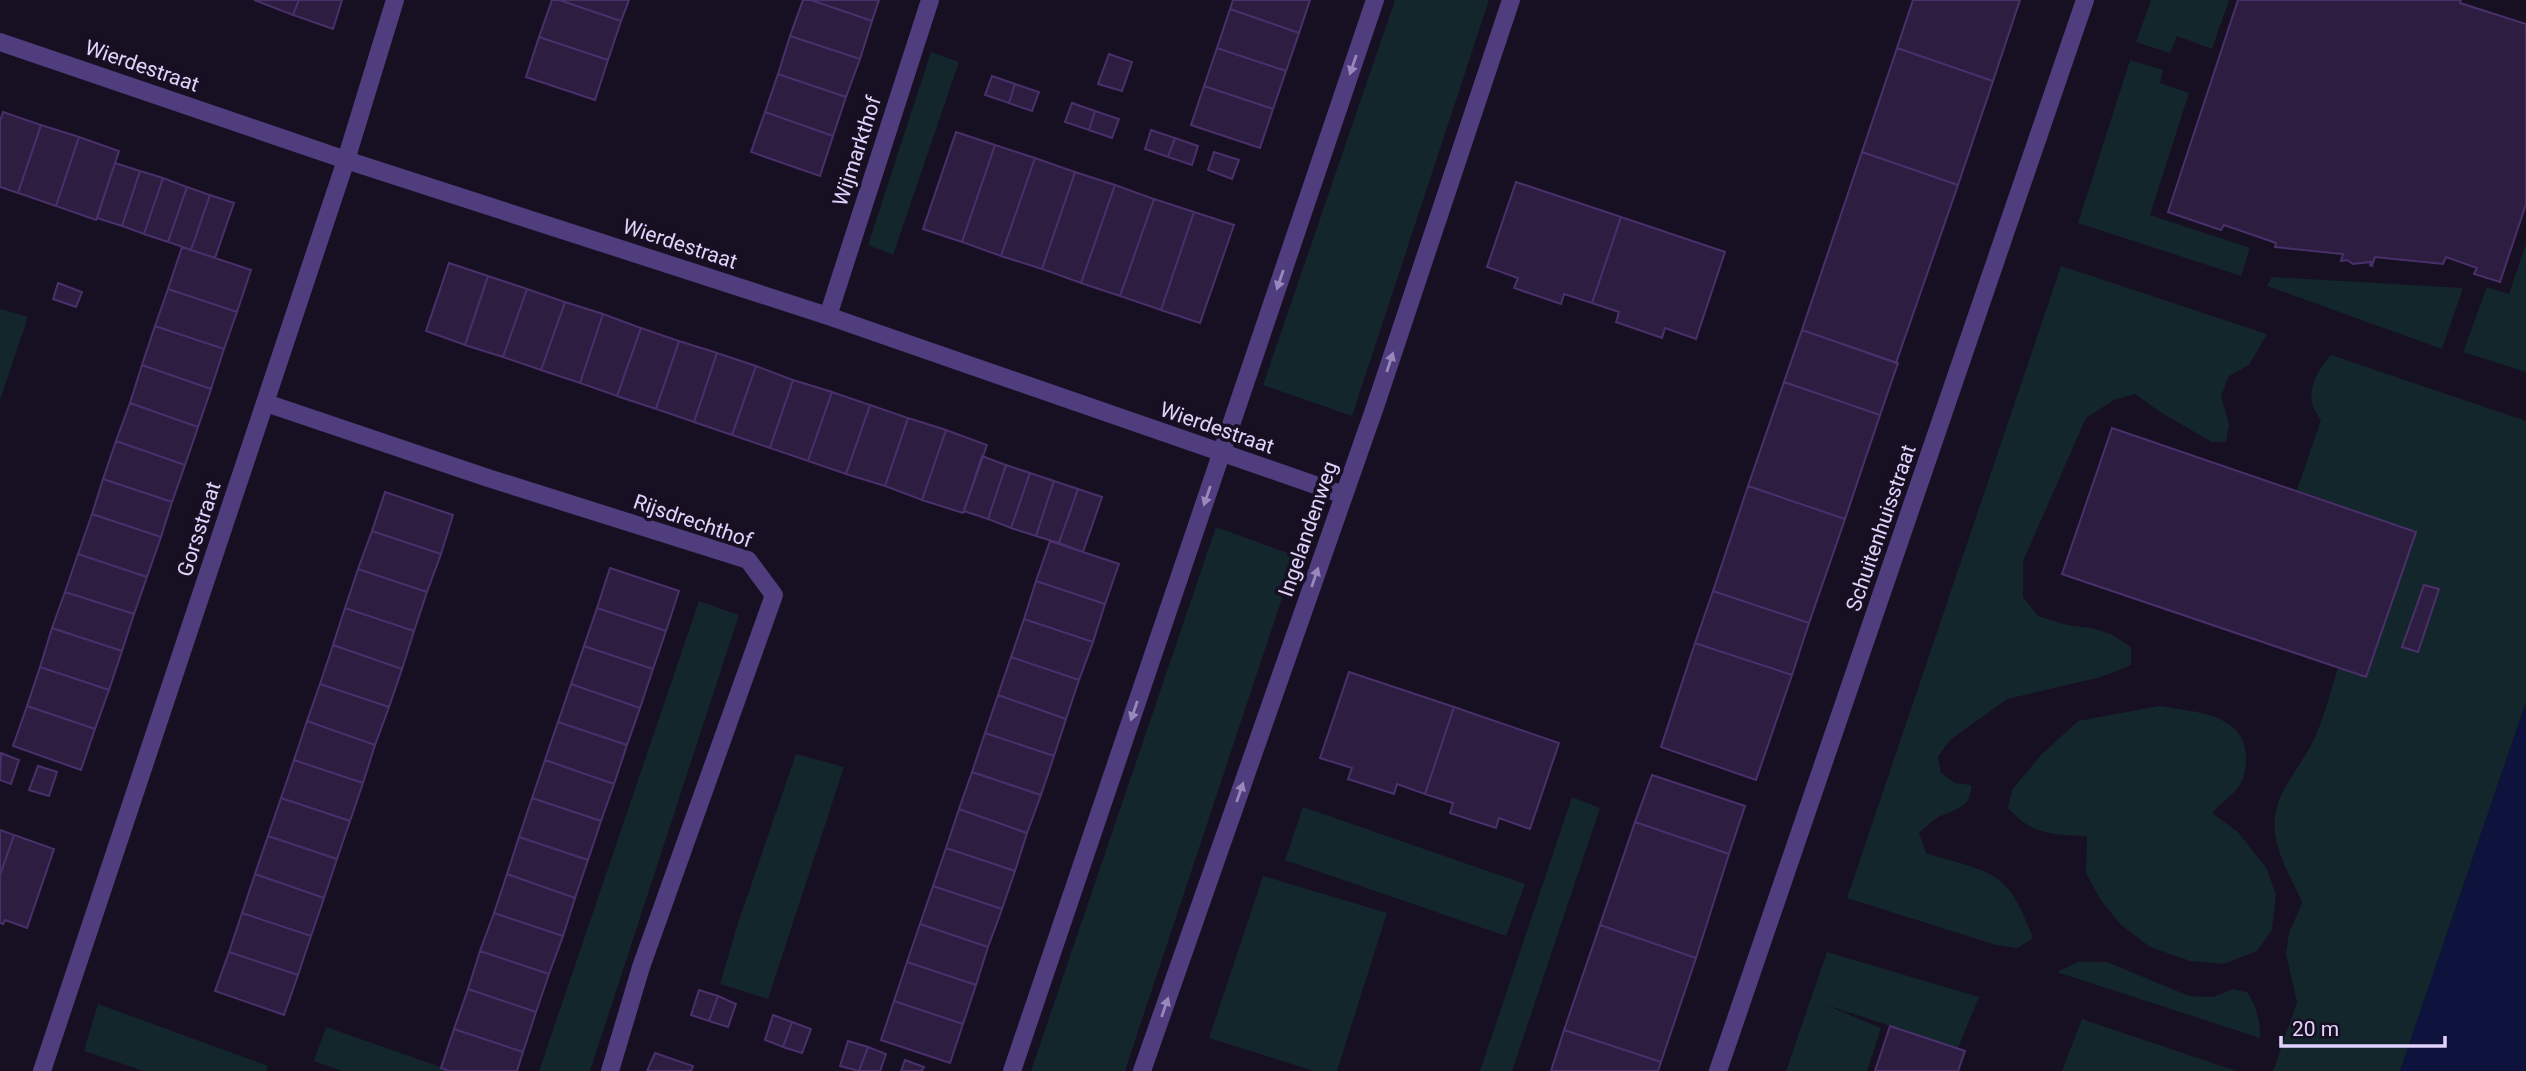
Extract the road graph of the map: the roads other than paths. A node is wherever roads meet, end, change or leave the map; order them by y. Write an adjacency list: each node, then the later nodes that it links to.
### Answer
1 (395, 0): 7 (street, Gorsstraat)
2 (930, 0): 8 (street, Wijmarkthof)
3 (1375, 0): 10 (street, one-way to 10)
4 (1511, 0): 11 (street, Ingelandenweg, one-way to 4)
5 (2085, 0): 16 (street, Schuitenhuisstraat)
6 (0, 42): 7 (street, Wierdestraat)
7 (346, 160): 8 (street, Wierdestraat); 9 (street, Gorsstraat)
8 (828, 316): 10 (street, Wierdestraat)
9 (265, 403): 12 (street, Gorsstraat); 13 (street, Rijsdrechthof)
10 (1221, 454): 11 (street, Wierdestraat); 14 (street, one-way to 14)
11 (1344, 495): 15 (street, Ingelandenweg, one-way to 11)
12 (42, 1071)
13 (610, 1071)
14 (1012, 1071)
15 (1143, 1071)
16 (1718, 1071)

